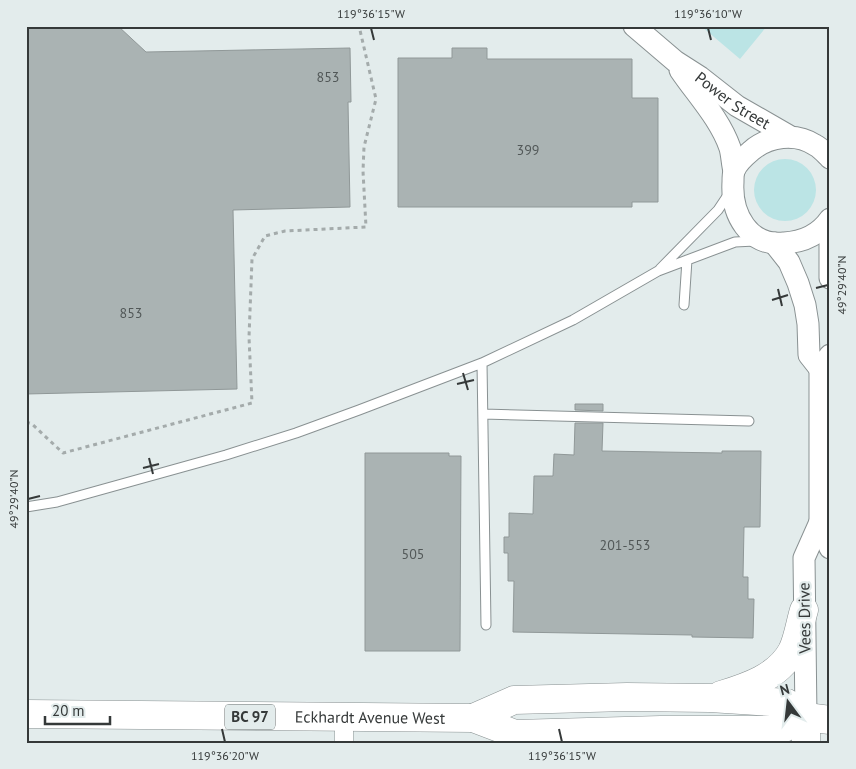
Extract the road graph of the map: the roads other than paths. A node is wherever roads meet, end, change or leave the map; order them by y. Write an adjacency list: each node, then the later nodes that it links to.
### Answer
1 (634, 26): 2 (street, Power Street)
2 (675, 61): 3 (street, Power Street); 5 (street, Power Street)
3 (792, 137): 4 (street); 5 (street)
4 (825, 146)
5 (733, 179): 7 (street, Power Street); 10 (lane)
6 (830, 219): 7 (street)
7 (768, 242): 9 (lane); 13 (street, Vees Drive)
8 (830, 242): 11 (street)
9 (688, 260): 10 (lane); 12 (lane)
10 (658, 271): 14 (lane)
11 (830, 278)
12 (684, 305)
13 (825, 362): 18 (street, Vees Drive)
14 (482, 363): 15 (lane); 17 (lane)
15 (483, 414): 16 (lane); 21 (lane)
16 (749, 421)
17 (26, 507)
18 (820, 522): 19 (street, Vees Drive); 20 (street, Vees Drive)
19 (830, 548)
20 (804, 610): 22 (highway); 25 (street, Vees Drive)
21 (486, 625)
22 (710, 698): 24 (highway, Eckhardt Avenue West / BC 97); 25 (highway, Eckhardt Avenue West / BC 97)
23 (26, 714): 26 (highway, Eckhardt Avenue West / BC 97)
24 (473, 718): 26 (highway, Eckhardt Avenue West / BC 97); 27 (highway, Eckhardt Avenue West / BC 97)
25 (814, 727): 27 (highway, Eckhardt Avenue West / BC 97)
26 (344, 730)
27 (613, 731): 28 (highway)
28 (657, 743)

